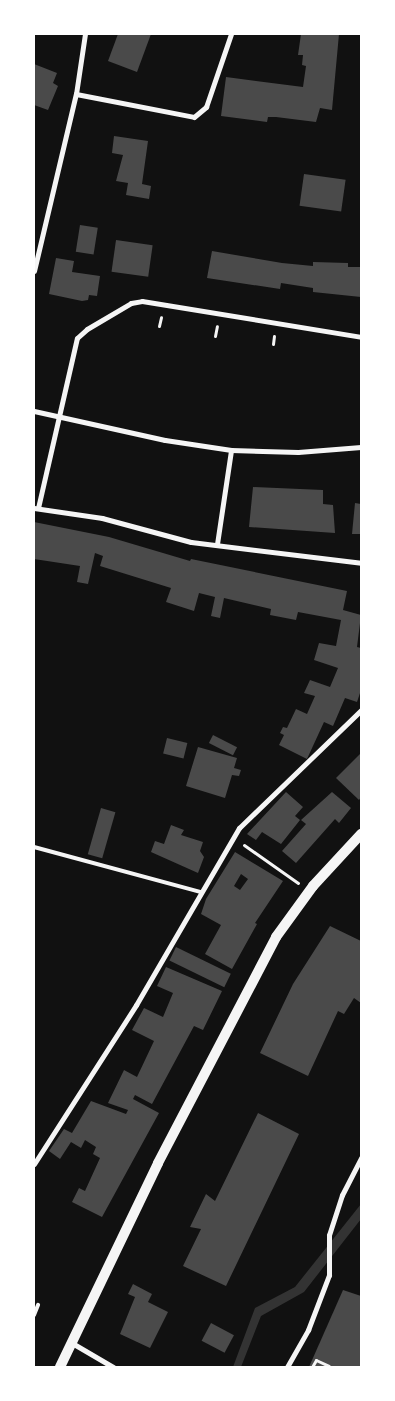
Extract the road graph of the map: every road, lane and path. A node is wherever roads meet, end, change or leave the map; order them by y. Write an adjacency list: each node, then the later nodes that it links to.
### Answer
1 (85, 34): 3 (street)
2 (231, 34): 3 (street)
3 (76, 94): 4 (street)
4 (34, 270)
5 (361, 336): 7 (street)
6 (34, 411): 7 (street)
7 (61, 417): 9 (street); 10 (street)
8 (361, 447): 9 (street)
9 (231, 450): 11 (street)
10 (36, 508): 11 (street)
11 (217, 544): 12 (street)
12 (361, 563)
13 (361, 710): 15 (street)
14 (361, 834): 17 (main road)
15 (234, 837): 17 (path); 18 (street)
16 (34, 847): 18 (lane)
17 (310, 891): 23 (main road)
18 (200, 892): 20 (street)
19 (361, 1158): 27 (street)
20 (34, 1164)
21 (38, 1305): 22 (lane)
22 (34, 1315)
23 (72, 1343): 25 (main road); 26 (street)
24 (329, 1366): 28 (path)
25 (60, 1367)
26 (113, 1367)
27 (287, 1367)
28 (312, 1367)

